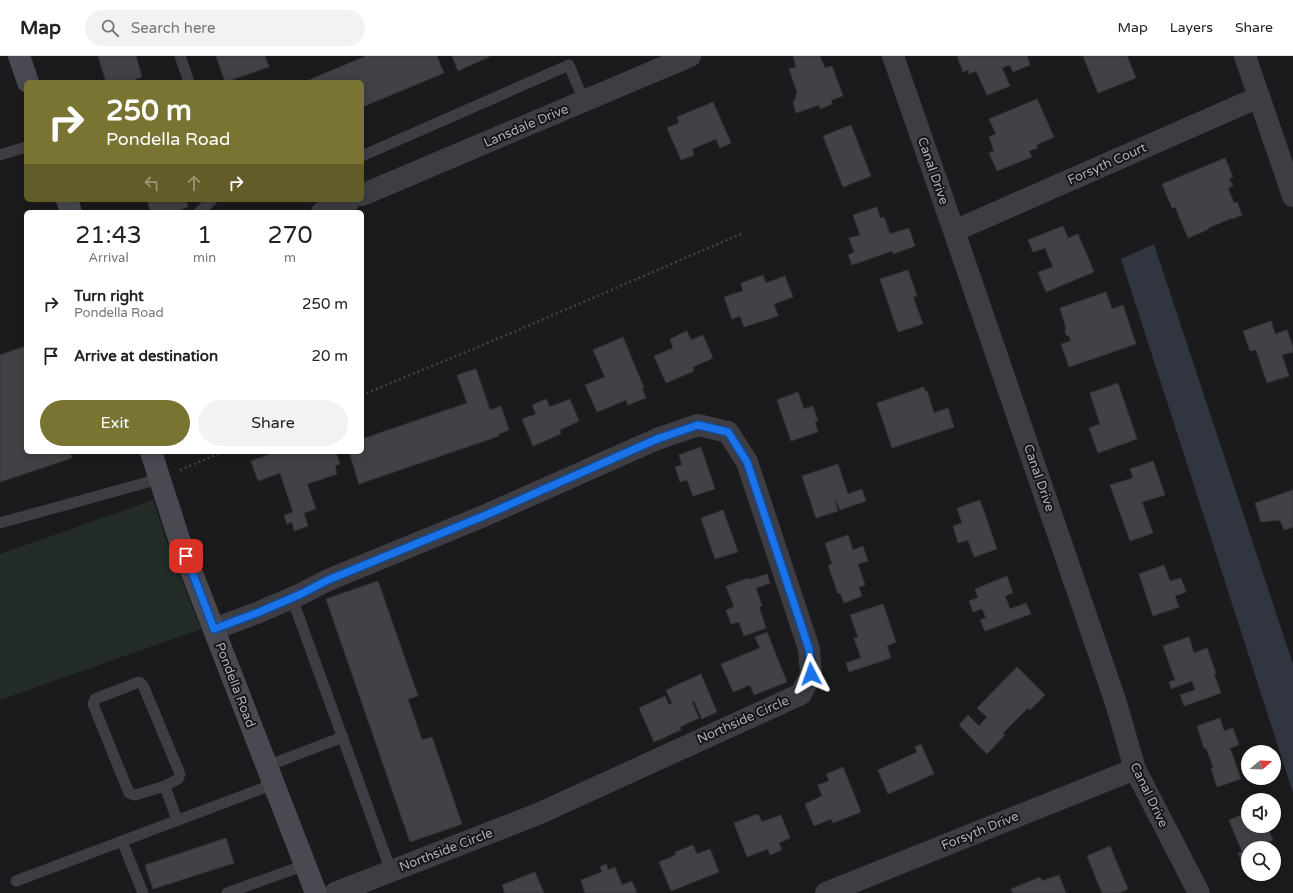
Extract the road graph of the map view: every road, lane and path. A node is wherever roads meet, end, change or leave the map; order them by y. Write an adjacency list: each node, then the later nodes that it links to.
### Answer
1 (19, 56): 6 (main road)
2 (180, 56): 7 (lane)
3 (690, 56): 9 (street, Lansdale Drive)
4 (893, 56): 19 (street, Canal Drive)
5 (1245, 56): 8 (street)
6 (27, 80)
7 (188, 80)
8 (1259, 97): 14 (street); 19 (street, Forsyth Court)
9 (584, 101): 12 (lane); 13 (street, Lansdale Drive)
10 (24, 148): 11 (lane)
11 (0, 155)
12 (364, 155)
13 (364, 194)
14 (1293, 196)
15 (210, 202): 17 (lane)
16 (345, 202): 18 (street)
17 (201, 210)
18 (327, 210)
19 (954, 231): 29 (street, Canal Drive)
20 (744, 233): 21 (path)
21 (364, 394)
22 (151, 454): 24 (main road, Pondella Road)
23 (218, 454): 24 (path)
24 (159, 479): 25 (lane); 27 (main road, Pondella Road)
25 (0, 523)
26 (292, 598): 27 (street, Northside Circle); 28 (lane); 35 (street, Northside Circle)
27 (214, 629): 30 (main road, Pondella Road)
28 (342, 737): 30 (lane); 35 (lane)
29 (1135, 769): 41 (street, Forsyth Drive); 42 (street, Canal Drive)
30 (270, 775): 32 (lane); 34 (main road, Pondella Road)
31 (165, 786): 31 (lane); 32 (lane)
32 (177, 820): 33 (lane)
33 (122, 841): 36 (lane); 37 (lane)
34 (305, 865): 38 (lane); 39 (main road, Pondella Road)
35 (391, 871): 40 (street, Northside Circle)
36 (16, 881)
37 (143, 893)
38 (227, 893)
39 (316, 893)
40 (335, 893)
41 (826, 893)
42 (1199, 893)

